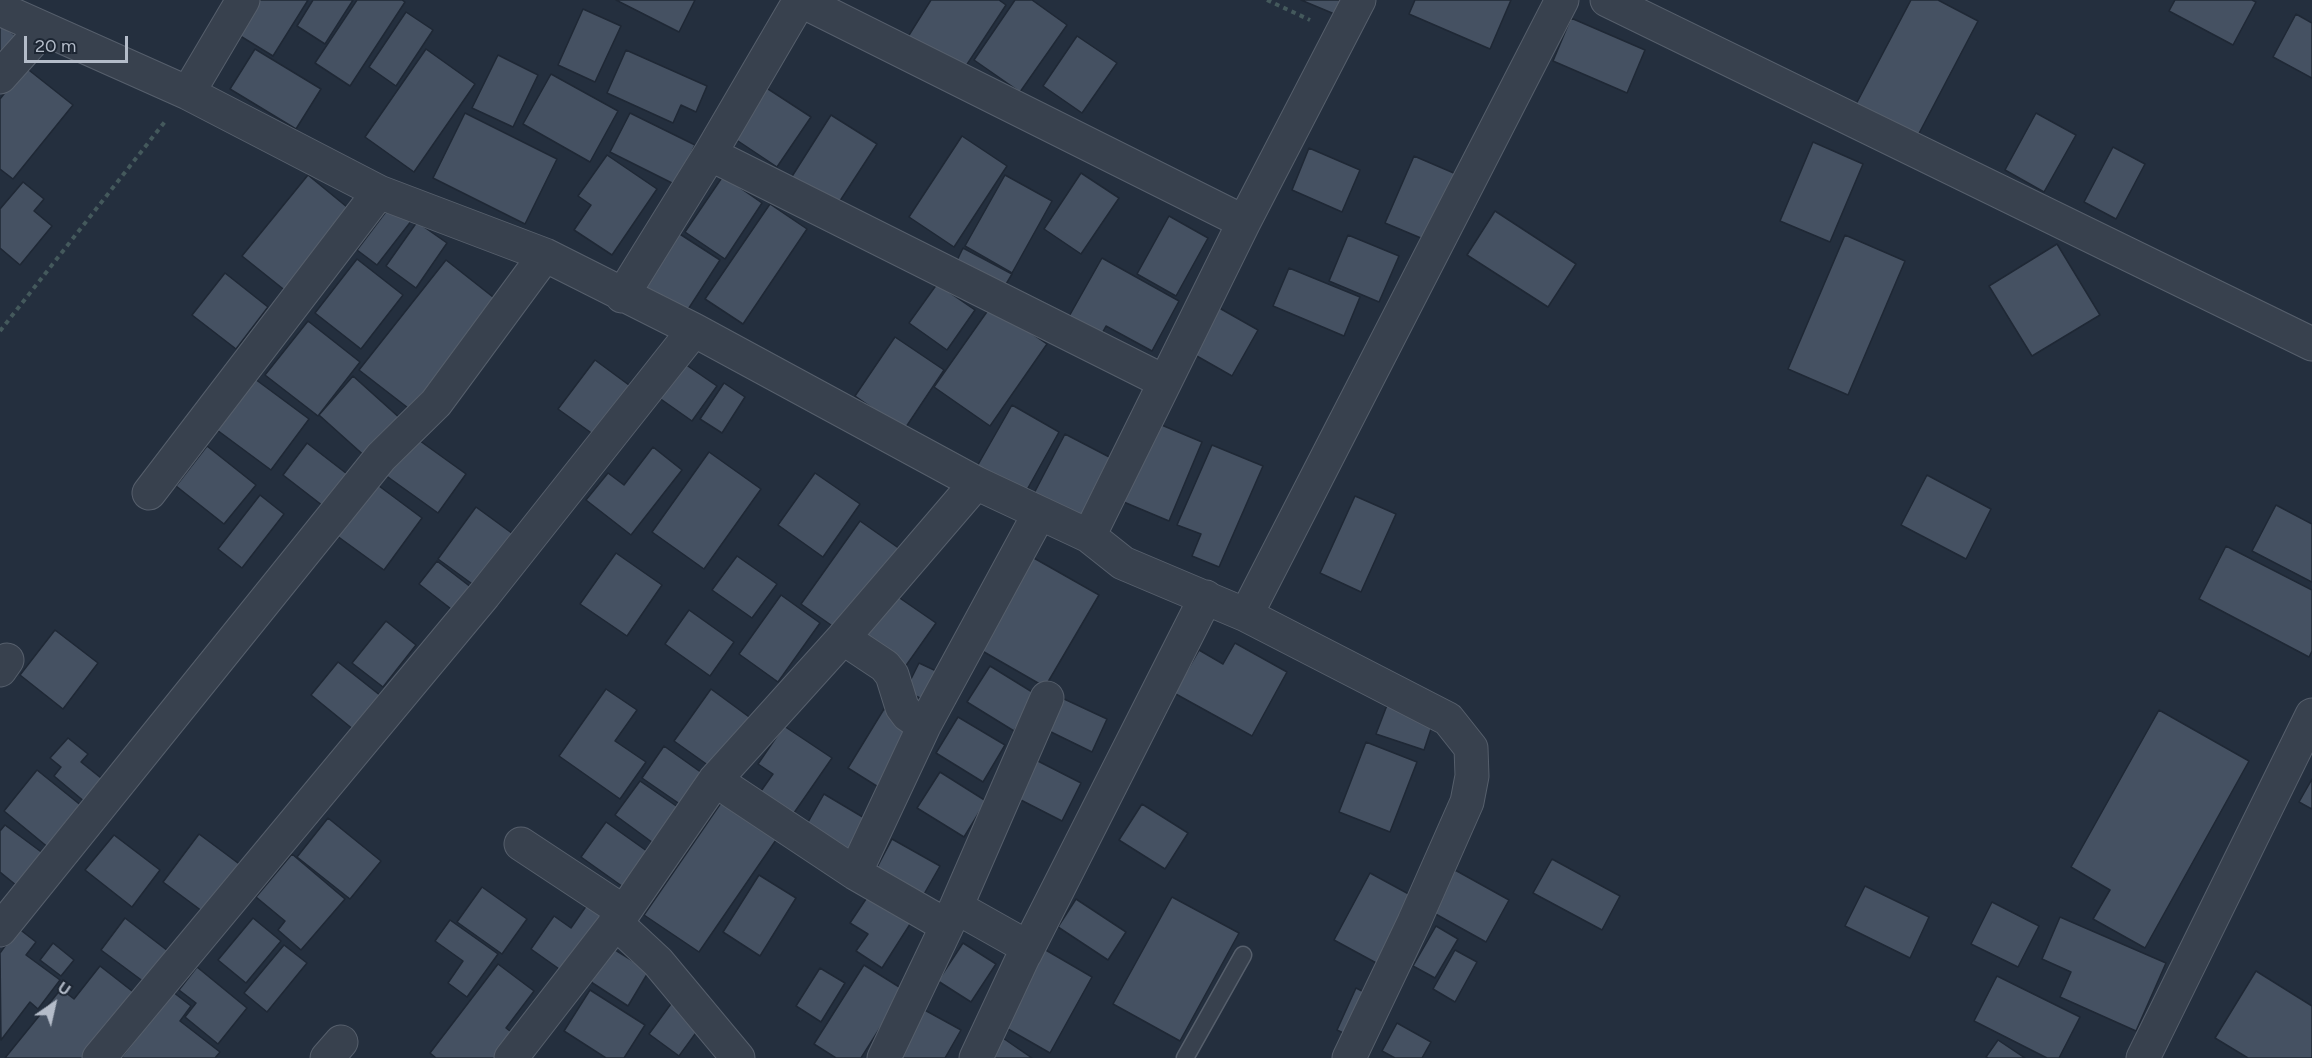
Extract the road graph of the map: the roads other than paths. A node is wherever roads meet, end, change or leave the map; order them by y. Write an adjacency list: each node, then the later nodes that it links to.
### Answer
1 (243, 0): 9 (street)
2 (800, 0): 10 (street); 12 (street)
3 (1359, 0): 12 (street)
4 (1562, 0): 23 (street)
5 (1607, 0): 16 (street)
6 (0, 9): 7 (street)
7 (42, 30): 8 (street); 9 (street)
8 (0, 77)
9 (188, 93): 11 (street)
10 (710, 154): 14 (street); 17 (street)
11 (379, 192): 13 (street); 19 (street)
12 (1244, 222): 17 (street)
13 (545, 255): 14 (street); 33 (street)
14 (622, 296): 15 (street)
15 (694, 330): 18 (street); 36 (street)
16 (2312, 344)
17 (1165, 382): 21 (street)
18 (976, 483): 20 (street); 24 (street)
19 (150, 493)
20 (1039, 514): 21 (street); 27 (street)
21 (1089, 536): 22 (street)
22 (1206, 597): 23 (street); 34 (street)
23 (1246, 615): 42 (street)
24 (843, 638): 27 (street); 28 (street)
25 (1047, 698): 32 (street)
26 (2312, 715): 43 (street)
27 (924, 726): 30 (street)
28 (715, 780): 30 (street); 31 (street)
29 (521, 844): 31 (street)
30 (855, 873): 32 (street)
31 (619, 917): 37 (street); 38 (street)
32 (951, 917): 34 (street); 39 (street)
33 (0, 930)
34 (1025, 954): 40 (street)
35 (1243, 955): 41 (lane)
36 (99, 1058)
37 (511, 1058)
38 (738, 1058)
39 (884, 1058)
40 (976, 1058)
41 (1185, 1058)
42 (1349, 1058)
43 (2143, 1058)

